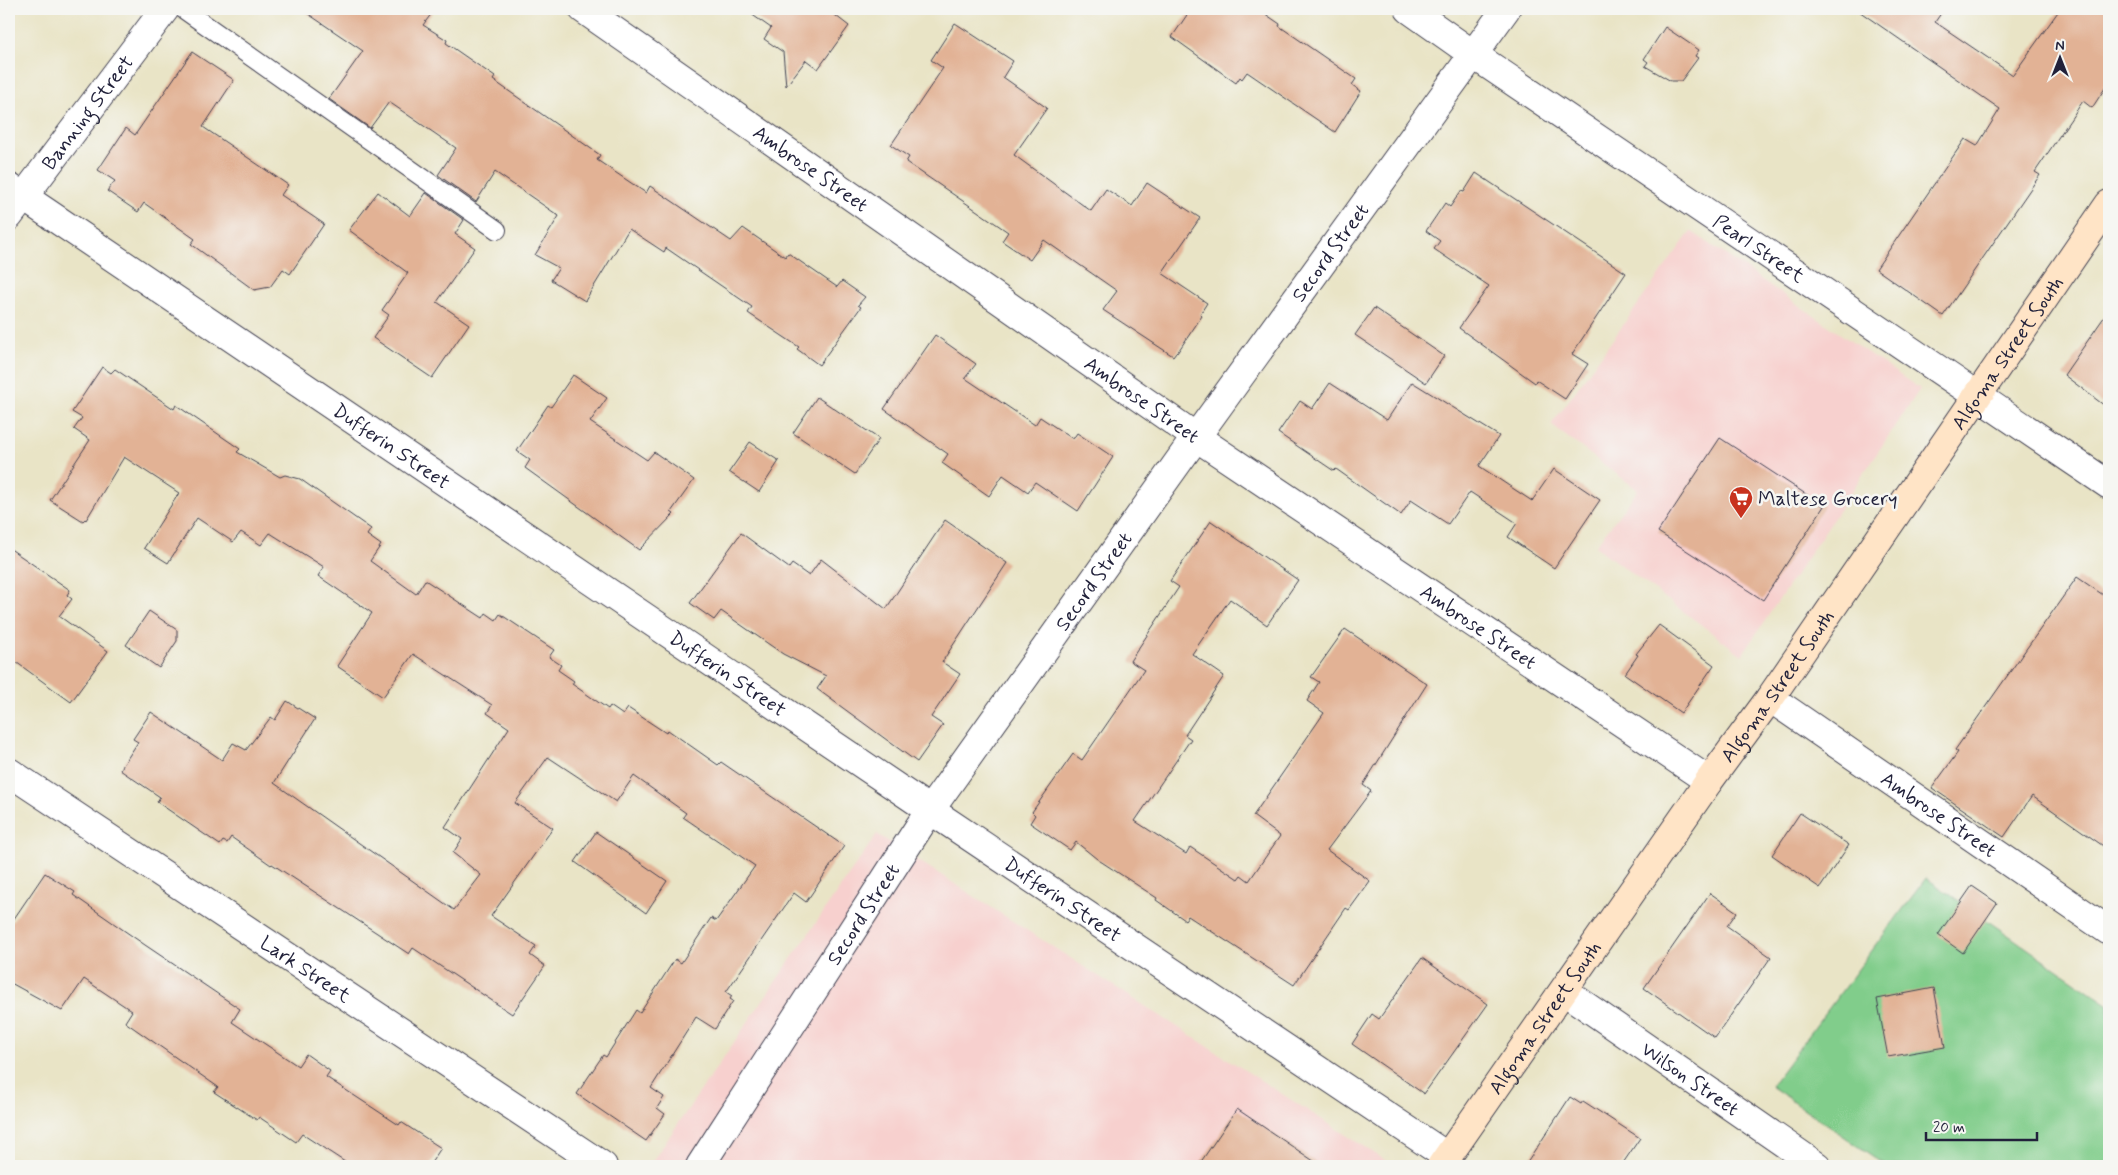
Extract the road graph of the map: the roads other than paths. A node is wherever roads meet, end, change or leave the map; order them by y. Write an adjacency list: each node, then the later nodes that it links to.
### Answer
1 (165, 9): 7 (street, Banning Street)
2 (183, 9): 9 (lane)
3 (583, 9): 11 (street, Ambrose Street)
4 (1409, 9): 6 (street, Pearl Street)
5 (1506, 9): 6 (street, Secord Street)
6 (1474, 55): 10 (street, Pearl Street); 11 (street, Secord Street)
7 (13, 199): 16 (street, Dufferin Street)
8 (2109, 204): 10 (street, Algoma Street South)
9 (497, 230)
10 (1977, 395): 12 (street, Pearl Street); 13 (street, Algoma Street South)
11 (1196, 437): 15 (street, Ambrose Street); 16 (street, Secord Street)
12 (2109, 486)
13 (1770, 698): 15 (street, Algoma Street South); 17 (street, Ambrose Street)
14 (9, 772): 20 (street, Lark Street)
15 (1709, 782): 18 (street, Algoma Street South)
16 (930, 810): 19 (street, Dufferin Street); 21 (street, Secord Street)
17 (2109, 930)
18 (1564, 991): 19 (street, Algoma Street South); 22 (street, Wilson Street)
19 (1445, 1162)
20 (603, 1166)
21 (700, 1166)
22 (1817, 1166)

